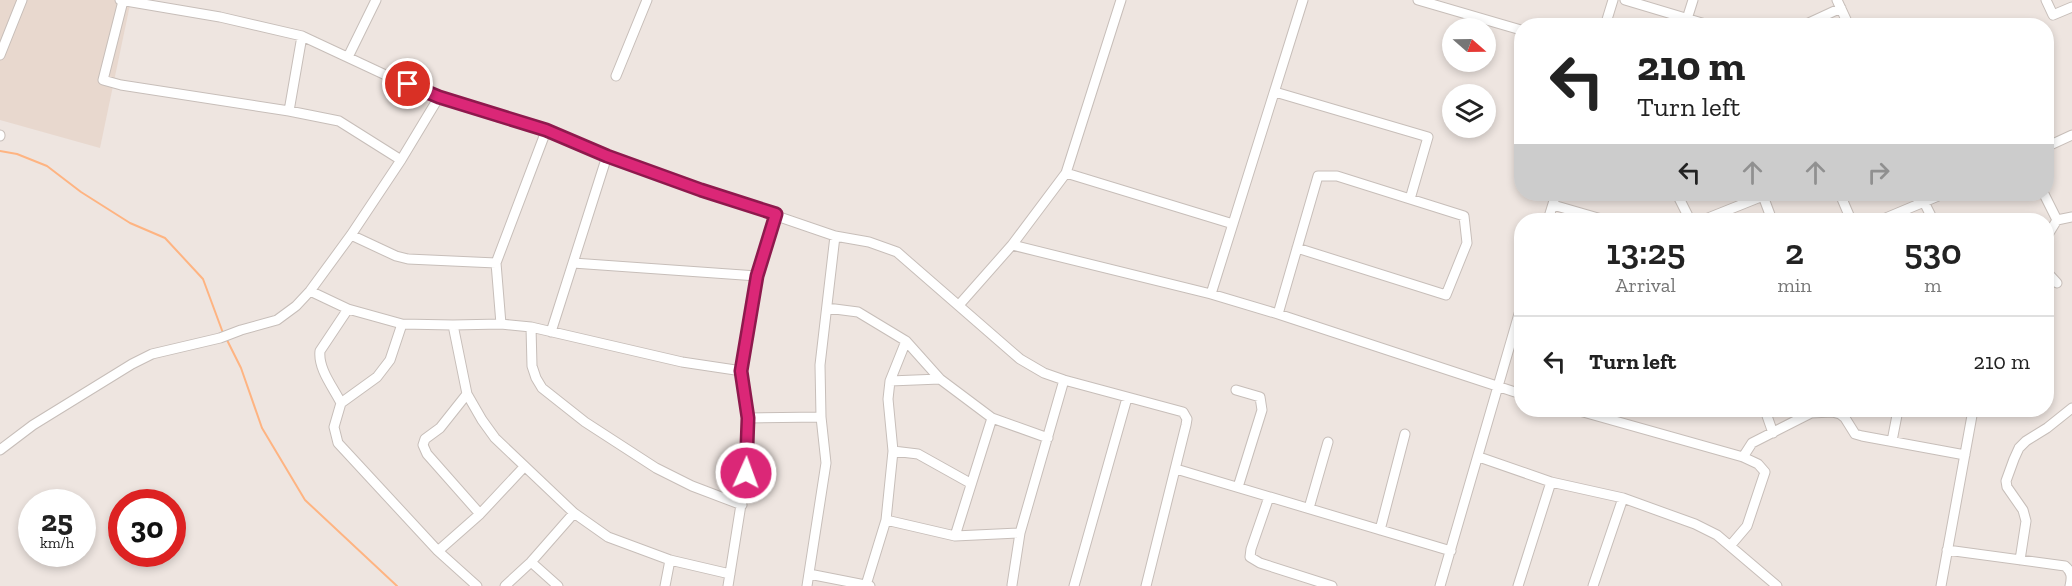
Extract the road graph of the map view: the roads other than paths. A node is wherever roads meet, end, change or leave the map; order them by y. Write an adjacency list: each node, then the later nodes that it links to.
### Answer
1 (22, 0): 21 (street)
2 (122, 0): 20 (street); 26 (street)
3 (376, 0): 22 (street)
4 (647, 0): 23 (street)
5 (1121, 0): 32 (street)
6 (1303, 0): 24 (street)
7 (1418, 0): 19 (street)
8 (1613, 0): 14 (street)
9 (1624, 0): 15 (street)
10 (1693, 0): 16 (street)
11 (2046, 0): 13 (street)
12 (1839, 4): 17 (street); 18 (street)
13 (2072, 7)
14 (1607, 18)
15 (1684, 18)
16 (1687, 18)
17 (1815, 18)
18 (1845, 18)
19 (1514, 28)
20 (302, 36): 22 (street); 26 (street)
21 (0, 55)
22 (348, 57): 25 (street)
23 (616, 76)
24 (1275, 92): 33 (street); 46 (street)
25 (439, 97): 27 (street); 31 (street)
26 (290, 111): 31 (street)
27 (546, 130): 30 (street); 52 (street)
28 (2072, 135): 29 (street)
29 (2054, 143)
30 (607, 156): 42 (street); 53 (street)
31 (401, 160): 48 (street)
32 (1066, 173): 46 (street); 50 (street)
33 (1410, 199): 51 (street); 51 (street)
34 (1554, 201): 37 (street)
35 (1748, 201): 40 (street)
36 (1921, 201): 41 (street)
37 (1553, 205): 38 (street); 39 (street)
38 (1550, 213)
39 (1581, 213)
40 (1719, 213)
41 (1896, 213)
42 (776, 214): 49 (street); 54 (street)
43 (2054, 214): 45 (street)
44 (2072, 217): 45 (street)
45 (2057, 220): 47 (street)
46 (1233, 224): 58 (street)
47 (2054, 225)
48 (351, 235): 52 (street); 57 (street)
49 (835, 236): 59 (street); 60 (street)
50 (1012, 245): 58 (street); 59 (street)
51 (1297, 248): 62 (street)
52 (496, 263): 64 (street)
53 (573, 263): 54 (street); 67 (street)
54 (757, 276): 70 (street)
55 (2054, 280): 56 (street)
56 (2057, 283)
57 (310, 291): 61 (street); 95 (street)
58 (1211, 294): 62 (street)
59 (959, 305): 72 (street)
60 (826, 308): 69 (street); 81 (street)
61 (348, 309): 63 (street); 79 (street)
62 (1278, 314): 74 (street)
63 (402, 324): 65 (street); 79 (street)
64 (501, 324): 65 (street); 66 (street)
65 (453, 325): 77 (street)
66 (531, 327): 67 (street); 107 (street)
67 (551, 332): 70 (street)
68 (1514, 334): 74 (street)
69 (906, 341): 71 (street); 73 (street)
70 (741, 371): 88 (street)
71 (940, 379): 73 (street); 89 (street)
72 (1064, 380): 78 (street); 92 (street)
73 (890, 381): 96 (street)
74 (1497, 387): 76 (street); 98 (street)
75 (1236, 390): 104 (street)
76 (1514, 392)
77 (467, 394): 100 (street); 110 (street)
78 (1127, 398): 101 (street); 132 (street)
79 (342, 403): 117 (street)
80 (2072, 408): 120 (street)
81 (821, 417): 88 (street); 123 (street)
82 (1601, 417): 99 (street)
83 (1767, 417): 90 (street)
84 (1803, 417): 90 (street)
85 (1843, 417): 93 (street)
86 (1897, 417): 93 (street)
87 (1972, 417): 97 (street)
88 (748, 418): 107 (street)
89 (992, 418): 92 (street); 103 (street)
90 (1773, 433): 99 (street)
91 (1405, 434): 112 (street)
92 (1048, 438): 113 (street)
93 (1892, 441): 97 (street)
94 (1328, 442): 108 (street)
95 (0, 450)
96 (893, 452): 103 (street); 111 (street)
97 (1965, 455): 116 (street)
98 (1479, 457): 102 (street); 118 (street)
99 (1743, 457): 115 (street)
100 (524, 467): 109 (street); 110 (street)
101 (1176, 469): 104 (street); 133 (street)
102 (1551, 482): 106 (street); 136 (street)
103 (970, 483): 114 (street)
104 (1238, 487): 105 (street)
105 (1269, 496): 108 (street); 134 (street)
106 (1623, 498): 115 (street); 137 (street)
107 (742, 505): 122 (street)
108 (1309, 508): 112 (street)
109 (574, 513): 119 (street); 121 (street)
110 (480, 514): 117 (street)
111 (886, 520): 114 (street); 130 (street)
112 (1380, 530): 118 (street)
113 (1020, 533): 114 (street); 131 (street)
114 (955, 536)
115 (1730, 546): 138 (street)
116 (1947, 550): 120 (street); 139 (street)
117 (438, 551): 124 (street)
118 (1451, 551): 135 (street)
119 (670, 560): 122 (street); 127 (street)
120 (2020, 560): 140 (street)
121 (531, 562): 125 (street); 126 (street)
122 (730, 574): 128 (street)
123 (809, 574): 129 (street); 130 (street)
124 (477, 586)
125 (505, 586)
126 (558, 586)
127 (665, 586)
128 (728, 586)
129 (807, 586)
130 (868, 586)
131 (1013, 586)
132 (1074, 586)
133 (1146, 586)
134 (1332, 586)
135 (1440, 586)
136 (1518, 586)
137 (1593, 586)
138 (1777, 586)
139 (1941, 586)
140 (2070, 586)

